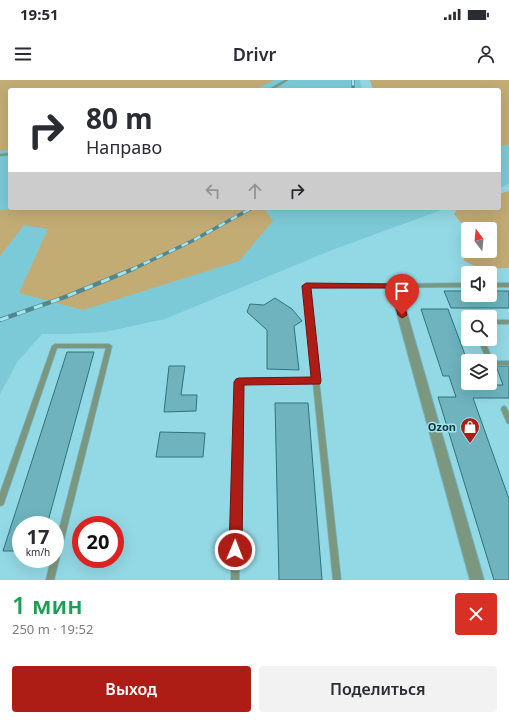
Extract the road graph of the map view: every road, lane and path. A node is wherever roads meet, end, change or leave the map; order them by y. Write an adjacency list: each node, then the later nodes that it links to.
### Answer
1 (287, 80): 2 (lane)
2 (273, 88)
3 (394, 285): 4 (lane); 11 (lane); 18 (street)
4 (461, 285)
5 (497, 285): 6 (lane)
6 (509, 285)
7 (497, 322): 8 (lane)
8 (509, 322)
9 (509, 363): 10 (lane)
10 (497, 364)
11 (316, 381): 16 (lane); 17 (lane)
12 (504, 409): 13 (lane)
13 (509, 422)
14 (0, 503): 15 (lane)
15 (50, 580)
16 (235, 580)
17 (337, 580)
18 (477, 580)

